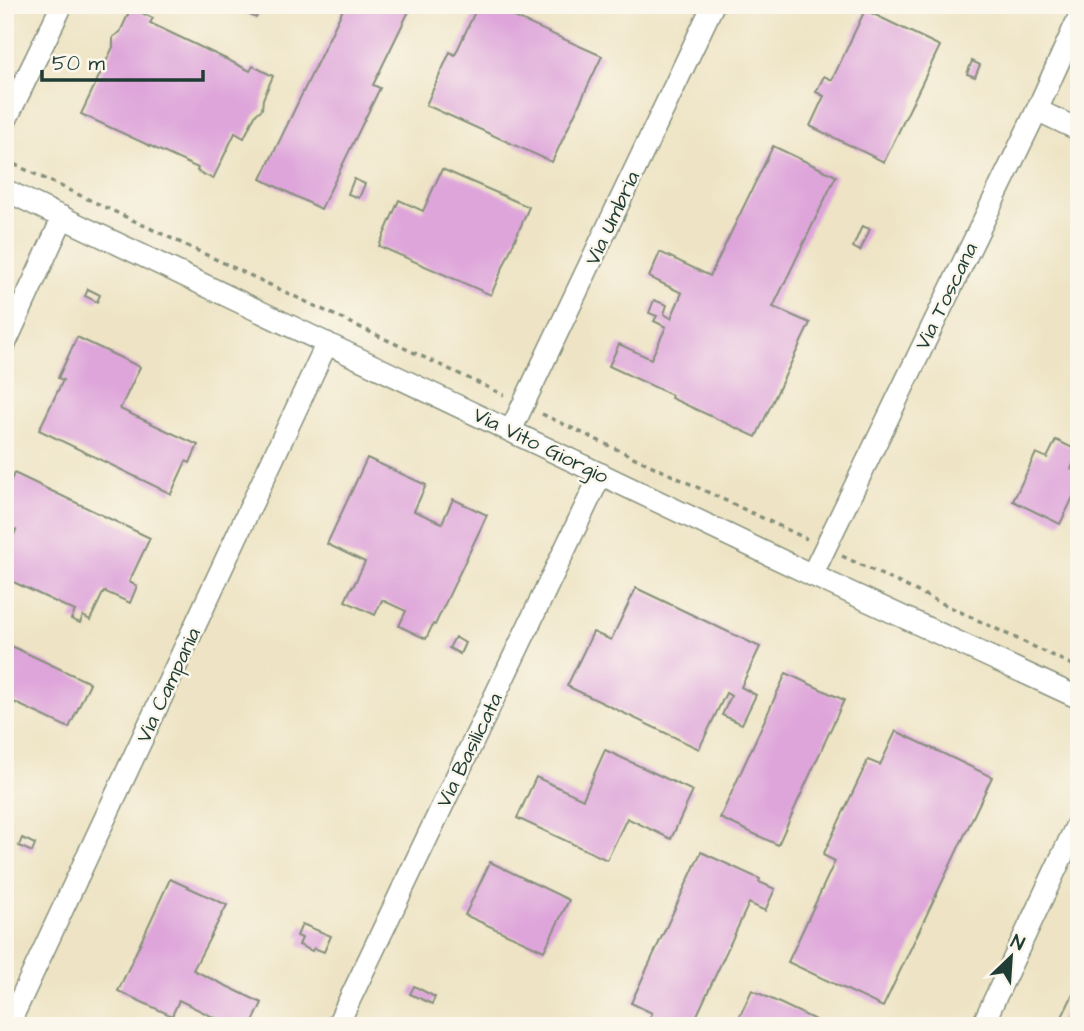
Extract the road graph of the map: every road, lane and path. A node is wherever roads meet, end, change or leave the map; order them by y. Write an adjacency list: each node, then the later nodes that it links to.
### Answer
1 (62, 5): 5 (street)
2 (713, 5): 11 (street, Via Umbria)
3 (1079, 17): 4 (street, Via Toscana)
4 (1037, 110): 6 (street); 13 (street, Via Toscana)
5 (5, 122)
6 (1079, 130)
7 (5, 190): 8 (street, Via Vito Giorgio)
8 (63, 218): 9 (street, Via Vito Giorgio); 10 (street)
9 (327, 343): 11 (street, Via Vito Giorgio); 16 (street, Via Campania)
10 (5, 344)
11 (511, 430): 12 (street, Via Vito Giorgio)
12 (601, 474): 13 (street, Via Vito Giorgio); 17 (street, Via Basilicata)
13 (812, 575): 14 (street, Via Vito Giorgio)
14 (1079, 698)
15 (1079, 820): 18 (street)
16 (8, 1026)
17 (337, 1026)
18 (982, 1026)

